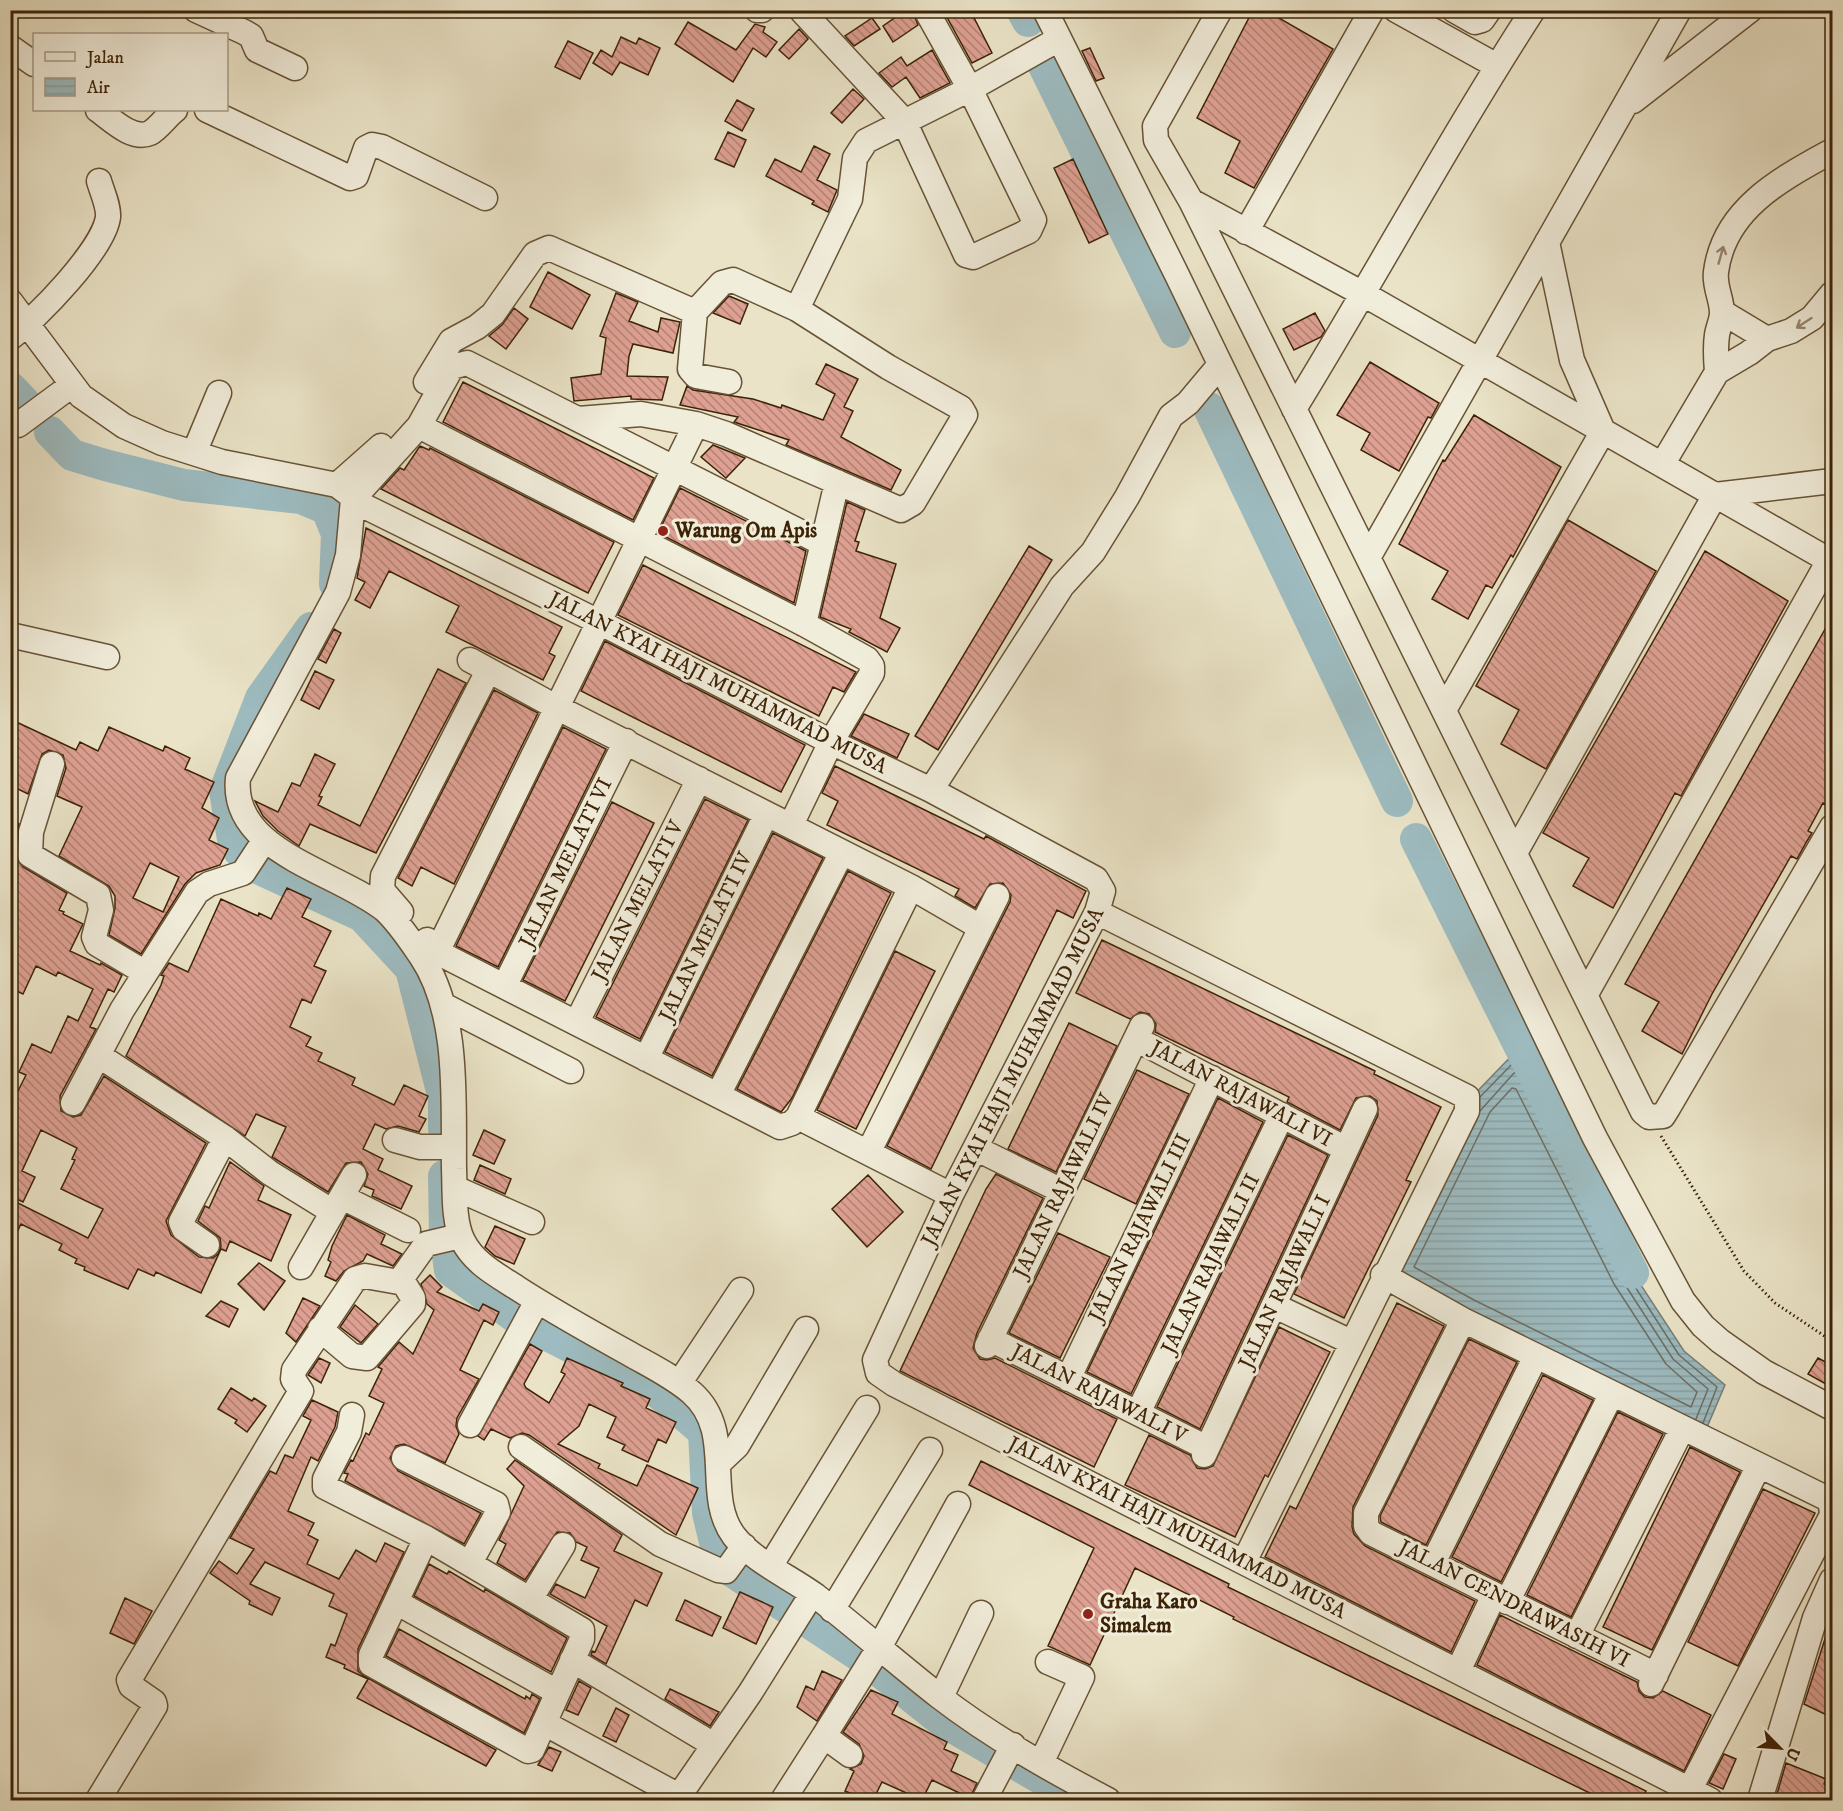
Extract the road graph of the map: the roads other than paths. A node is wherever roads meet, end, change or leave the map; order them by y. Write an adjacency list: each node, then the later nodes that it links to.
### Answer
1 (196, 10): 19 (street)
2 (757, 10): 3 (street)
3 (762, 10)
4 (926, 10): 20 (street)
5 (1045, 10): 15 (street)
6 (1220, 10): 29 (street)
7 (1372, 10): 30 (street)
8 (1396, 10): 18 (street)
9 (1454, 10): 10 (street)
10 (1489, 10)
11 (1533, 10): 18 (street)
12 (1679, 10): 21 (street)
13 (802, 11): 25 (street)
14 (1736, 14): 21 (street)
15 (1057, 40): 20 (street); 41 (street)
16 (10, 47): 17 (street)
17 (33, 63)
18 (1497, 66): 33 (street)
19 (295, 68)
20 (970, 89): 25 (street); 25 (street)
21 (1623, 109): 31 (street)
22 (99, 111): 23 (street)
23 (174, 111)
24 (209, 111): 28 (street)
25 (904, 121): 35 (street)
26 (1833, 151): 37 (street, one-way to 26)
27 (99, 181): 38 (street)
28 (485, 198)
29 (1191, 201): 30 (street); 46 (street)
30 (1246, 232): 33 (street)
31 (1547, 242): 40 (street); 51 (street)
32 (1833, 294): 39 (street, one-way to 39)
33 (1365, 295): 40 (street); 46 (street)
34 (10, 301): 38 (street, JALAN KYAI HAJI MUHAMMAD MUSA)
35 (797, 309): 36 (street); 56 (street)
36 (695, 312): 43 (street); 57 (street)
37 (1722, 312): 39 (street); 42 (street)
38 (19, 332): 44 (street, JALAN KYAI HAJI MUHAMMAD MUSA)
39 (1767, 339): 42 (street)
40 (1480, 361): 51 (street); 61 (street)
41 (1218, 368): 73 (street); 131 (street)
42 (1717, 372): 53 (street)
43 (729, 382)
44 (72, 385): 49 (street); 52 (street, JALAN KYAI HAJI MUHAMMAD MUSA)
45 (219, 393): 52 (street)
46 (1294, 409): 61 (street)
47 (578, 419): 48 (street); 50 (street); 54 (street)
48 (696, 424): 54 (street); 56 (street)
49 (18, 425)
50 (419, 426): 57 (street); 59 (street)
51 (1603, 431): 53 (street); 68 (street)
52 (194, 453): 57 (street, JALAN KYAI HAJI MUHAMMAD MUSA)
53 (1662, 465): 58 (street)
54 (676, 470): 59 (street); 60 (street)
55 (1833, 481): 58 (street)
56 (837, 482): 60 (street)
57 (345, 492): 63 (street, JALAN KYAI HAJI MUHAMMAD MUSA); 79 (street)
58 (1715, 495): 62 (street); 78 (street)
59 (641, 540): 63 (street); 64 (street)
60 (822, 543): 64 (street)
61 (1368, 556): 68 (street)
62 (1832, 559): 87 (street)
63 (600, 622): 67 (street); 70 (street, JALAN KYAI HAJI MUHAMMAD MUSA)
64 (804, 624): 70 (street)
65 (10, 635): 66 (street)
66 (107, 657)
67 (556, 707): 69 (street); 84 (street); 84 (street)
68 (1444, 710): 78 (street)
69 (626, 741): 72 (street); 86 (street, JALAN MELATI VI)
70 (831, 742): 73 (street, JALAN KYAI HAJI MUHAMMAD MUSA); 75 (street)
71 (52, 764): 85 (street)
72 (699, 779): 74 (street); 89 (street, JALAN MELATI V)
73 (931, 789): 82 (street, JALAN KYAI HAJI MUHAMMAD MUSA)
74 (766, 815): 75 (street); 92 (street, JALAN MELATI IV)
75 (790, 825): 77 (street)
76 (1833, 827): 87 (street)
77 (842, 852): 80 (street); 95 (street)
78 (1515, 853): 87 (street)
79 (255, 856): 85 (street); 88 (street)
80 (911, 887): 83 (street); 99 (street)
81 (997, 896): 83 (street)
82 (1097, 912): 103 (street, JALAN KYAI HAJI MUHAMMAD MUSA); 116 (street)
83 (980, 927): 105 (street)
84 (437, 952): 86 (street)
85 (144, 972): 91 (street)
86 (506, 985): 89 (street)
87 (1586, 994)
88 (445, 1006): 93 (street); 102 (street)
89 (577, 1022): 92 (street)
90 (1139, 1033): 94 (street, JALAN RAJAWALI VI); 108 (street, JALAN RAJAWALI IV)
91 (98, 1055): 96 (street); 100 (street)
92 (646, 1059): 95 (street)
93 (571, 1071)
94 (1212, 1078): 98 (street, JALAN RAJAWALI VI); 127 (street, JALAN RAJAWALI III)
95 (717, 1095): 99 (street)
96 (73, 1103)
97 (1365, 1109): 104 (street, JALAN RAJAWALI I)
98 (1282, 1114): 104 (street, JALAN RAJAWALI VI); 132 (street, JALAN RAJAWALI II)
99 (798, 1117): 105 (street)
100 (225, 1138): 110 (street); 114 (street)
101 (395, 1140): 102 (street)
102 (446, 1147): 107 (street)
103 (977, 1149): 108 (street); 109 (street, JALAN KYAI HAJI MUHAMMAD MUSA)
104 (1346, 1149): 119 (street, JALAN RAJAWALI I)
105 (869, 1151): 109 (street)
106 (354, 1175): 110 (street)
107 (455, 1188): 111 (street); 113 (street)
108 (1060, 1190): 125 (street, JALAN RAJAWALI IV)
109 (951, 1195): 146 (street, JALAN KYAI HAJI MUHAMMAD MUSA)
110 (337, 1204): 112 (street); 115 (street)
111 (532, 1222)
112 (408, 1230)
113 (446, 1239): 117 (street); 120 (street)
114 (207, 1245)
115 (301, 1267)
116 (1383, 1275): 121 (street); 124 (street)
117 (402, 1280): 122 (street); 122 (street)
118 (741, 1290): 128 (street)
119 (1275, 1306): 124 (street); 138 (street, JALAN RAJAWALI I)
120 (529, 1316): 128 (street); 134 (street)
121 (1463, 1320): 126 (street); 148 (street, JALAN CENDRAWASIH VI)
122 (320, 1329): 172 (street)
123 (806, 1329): 140 (street)
124 (1351, 1342): 146 (street)
125 (988, 1343): 127 (street, JALAN RAJAWALI V)
126 (1536, 1356): 129 (street); 148 (street)
127 (1068, 1379): 132 (street, JALAN RAJAWALI V)
128 (680, 1382): 140 (street)
129 (1612, 1393): 135 (street); 152 (street)
130 (867, 1408): 149 (street)
131 (1833, 1408)
132 (1138, 1413): 138 (street, JALAN RAJAWALI V)
133 (352, 1416): 143 (street)
134 (470, 1425)
135 (1682, 1429): 141 (street); 157 (street)
136 (521, 1447): 145 (street)
137 (930, 1450): 155 (street)
138 (1205, 1452)
139 (404, 1458): 147 (street)
140 (719, 1463): 145 (street)
141 (1758, 1467): 157 (street, JALAN CENDRAWASIH VI); 170 (street)
142 (958, 1504): 158 (street)
143 (426, 1538): 147 (street); 154 (street)
144 (564, 1545): 151 (street)
145 (735, 1559): 149 (street)
146 (1244, 1562): 161 (street, JALAN KYAI HAJI MUHAMMAD MUSA)
147 (470, 1563): 151 (street)
148 (1433, 1563): 152 (street, JALAN CENDRAWASIH VI)
149 (771, 1565): 153 (street)
150 (1833, 1580): 171 (street)
151 (531, 1598): 159 (street)
152 (1500, 1599): 157 (street, JALAN CENDRAWASIH VI); 161 (street)
153 (808, 1600): 155 (street); 166 (street)
154 (396, 1602): 162 (street); 164 (street)
155 (832, 1610): 158 (street)
156 (981, 1613): 163 (street)
157 (1577, 1636)
158 (873, 1657): 163 (street); 165 (street)
159 (572, 1660): 162 (street); 166 (street)
160 (1048, 1662): 169 (street)
161 (1458, 1671): 170 (street, JALAN KYAI HAJI MUHAMMAD MUSA)
162 (557, 1692): 164 (street)
163 (941, 1697): 168 (street)
164 (544, 1723): 166 (street)
165 (824, 1736): 167 (street); 173 (street)
166 (714, 1745)
167 (850, 1755)
168 (1007, 1755): 169 (street); 174 (street)
169 (1041, 1762): 175 (street)
170 (1700, 1795)
171 (1767, 1797)
172 (98, 1800)
173 (783, 1800)
174 (984, 1800)
175 (1108, 1800)

